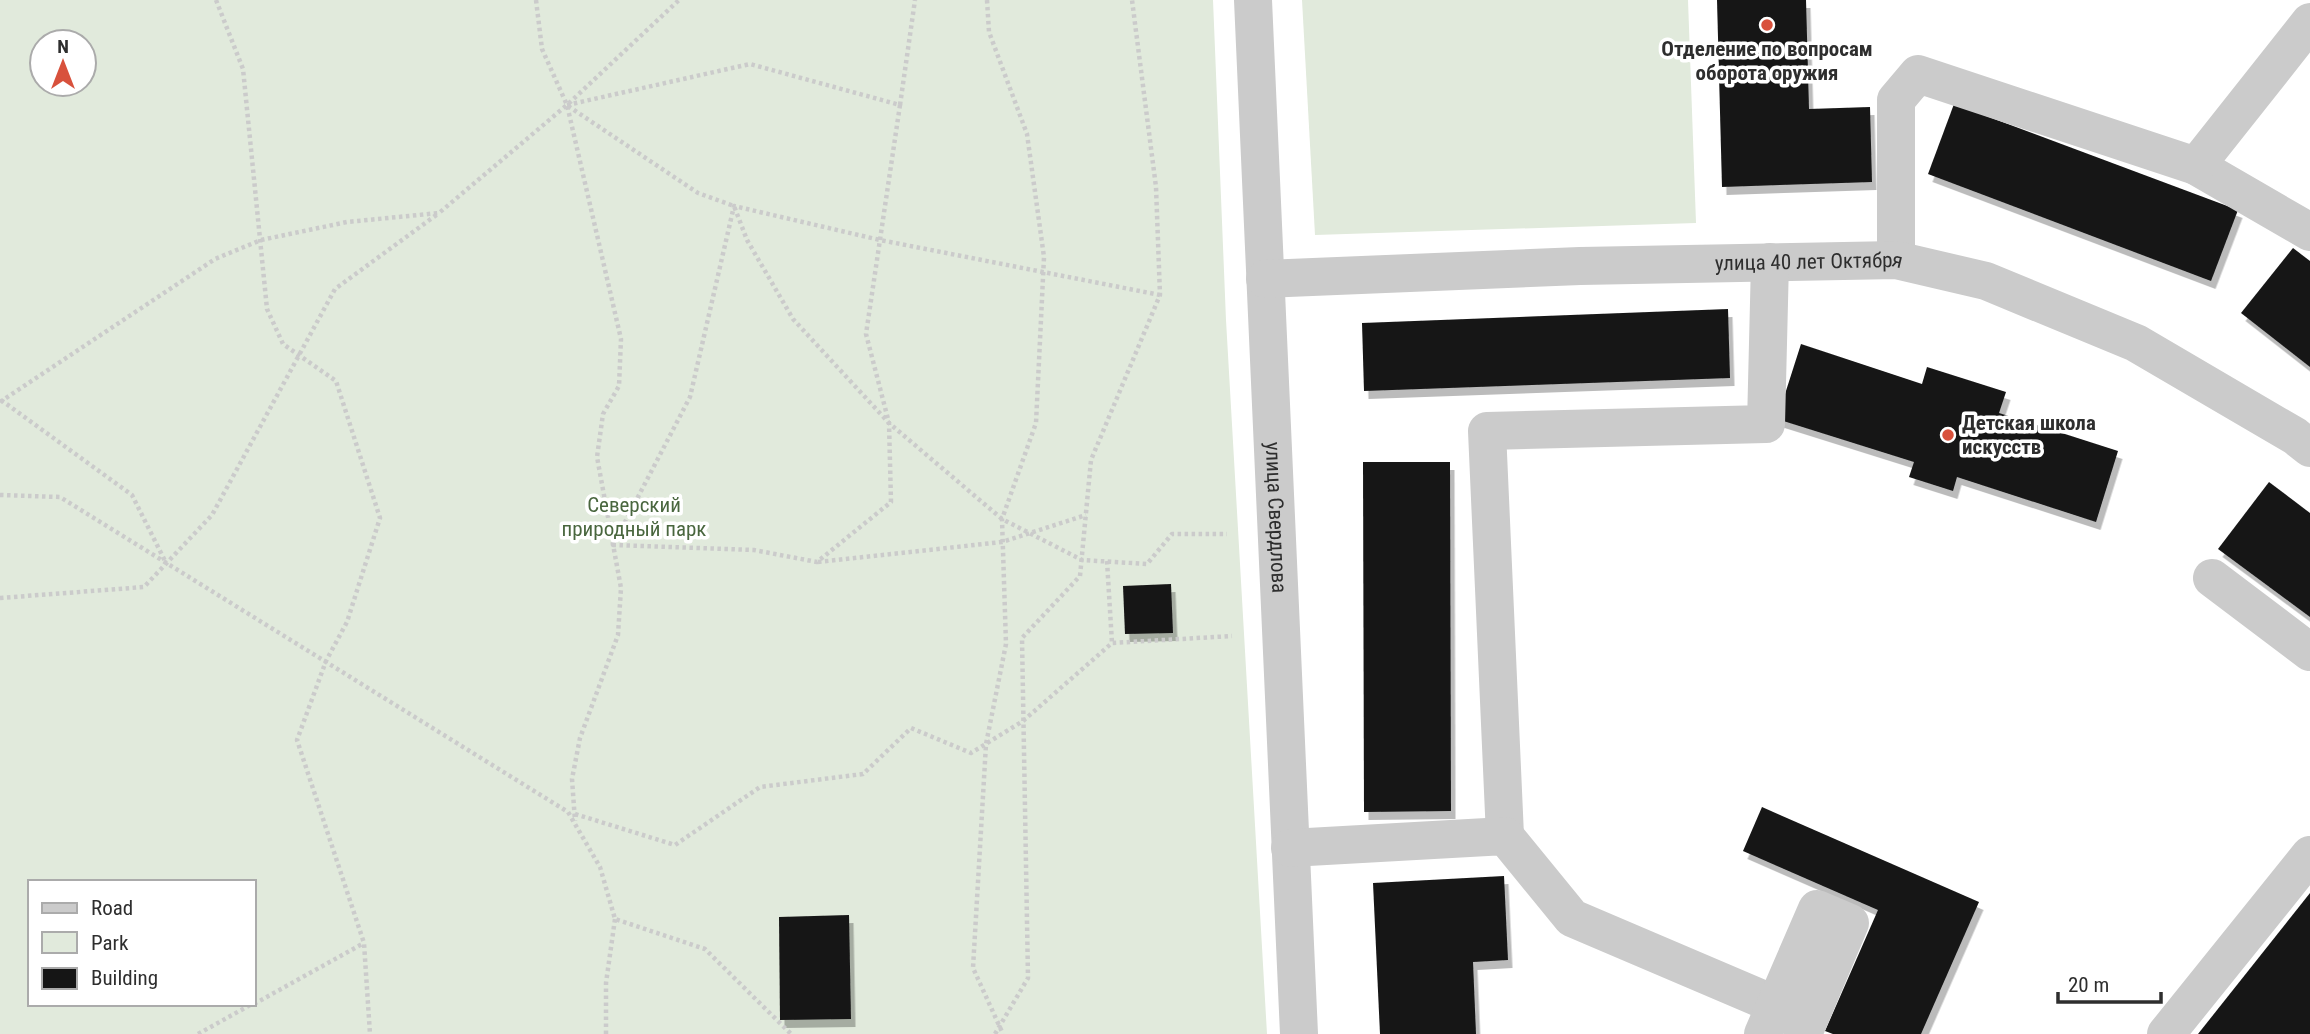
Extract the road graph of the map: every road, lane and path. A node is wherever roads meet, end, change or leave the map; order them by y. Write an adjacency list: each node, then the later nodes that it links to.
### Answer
1 (216, 0): 15 (path)
2 (536, 0): 9 (path)
3 (679, 0): 9 (path)
4 (915, 0): 10 (path)
5 (987, 0): 19 (path)
6 (1132, 0): 21 (path)
7 (1253, 0): 20 (street, улица Свердлова)
8 (2310, 22): 11 (street)
9 (567, 105): 10 (path); 12 (path); 13 (path); 32 (path)
10 (900, 105): 16 (path)
11 (2196, 166): 14 (street); 17 (street)
12 (734, 206): 16 (path); 24 (path); 32 (path)
13 (439, 213): 15 (path); 22 (path)
14 (2310, 232)
15 (261, 240): 22 (path); 23 (path)
16 (880, 240): 19 (path); 24 (path)
17 (1896, 260): 18 (street, улица 40 лет Октября); 25 (street, улица 40 лет Октября)
18 (1770, 262): 20 (street, улица 40 лет Октября); 48 (street)
19 (1043, 272): 21 (path); 28 (path)
20 (1265, 279): 49 (street, улица Свердлова)
21 (1160, 295): 27 (path)
22 (300, 354): 36 (path); 42 (path)
23 (1, 401): 36 (path)
24 (889, 423): 28 (path); 35 (path)
25 (2310, 448)
26 (0, 495): 36 (path)
27 (1086, 515): 29 (path); 33 (path)
28 (1002, 519): 29 (path); 31 (path)
29 (1029, 533): 31 (path); 33 (path)
30 (1227, 534): 34 (path)
31 (1002, 542): 35 (path); 44 (path)
32 (613, 545): 35 (path); 46 (path)
33 (1082, 560): 34 (path); 43 (path)
34 (1107, 561): 40 (path)
35 (817, 562)
36 (166, 563): 38 (path); 42 (path)
37 (2212, 579): 41 (street)
38 (0, 598)
39 (1231, 636): 40 (path)
40 (1112, 643): 43 (path)
41 (2310, 652)
42 (326, 661): 45 (path); 52 (path)
43 (1023, 721): 44 (path); 56 (path)
44 (986, 744): 46 (path); 56 (path)
45 (568, 812): 46 (path); 47 (path)
46 (575, 814): 47 (path)
47 (576, 826): 51 (path)
48 (1505, 836): 49 (street); 55 (street)
49 (1290, 848): 63 (street, улица Свердлова)
50 (2310, 855): 65 (street)
51 (615, 919): 59 (path); 60 (path)
52 (364, 943): 53 (path); 58 (path)
53 (256, 1002)
54 (249, 1006): 57 (path)
55 (1770, 1019): 64 (street)
56 (1001, 1024): 61 (path); 62 (path)
57 (198, 1034)
58 (370, 1034)
59 (606, 1034)
60 (791, 1034)
61 (995, 1034)
62 (1003, 1034)
63 (1299, 1034)
64 (1803, 1034)
65 (2166, 1034)

